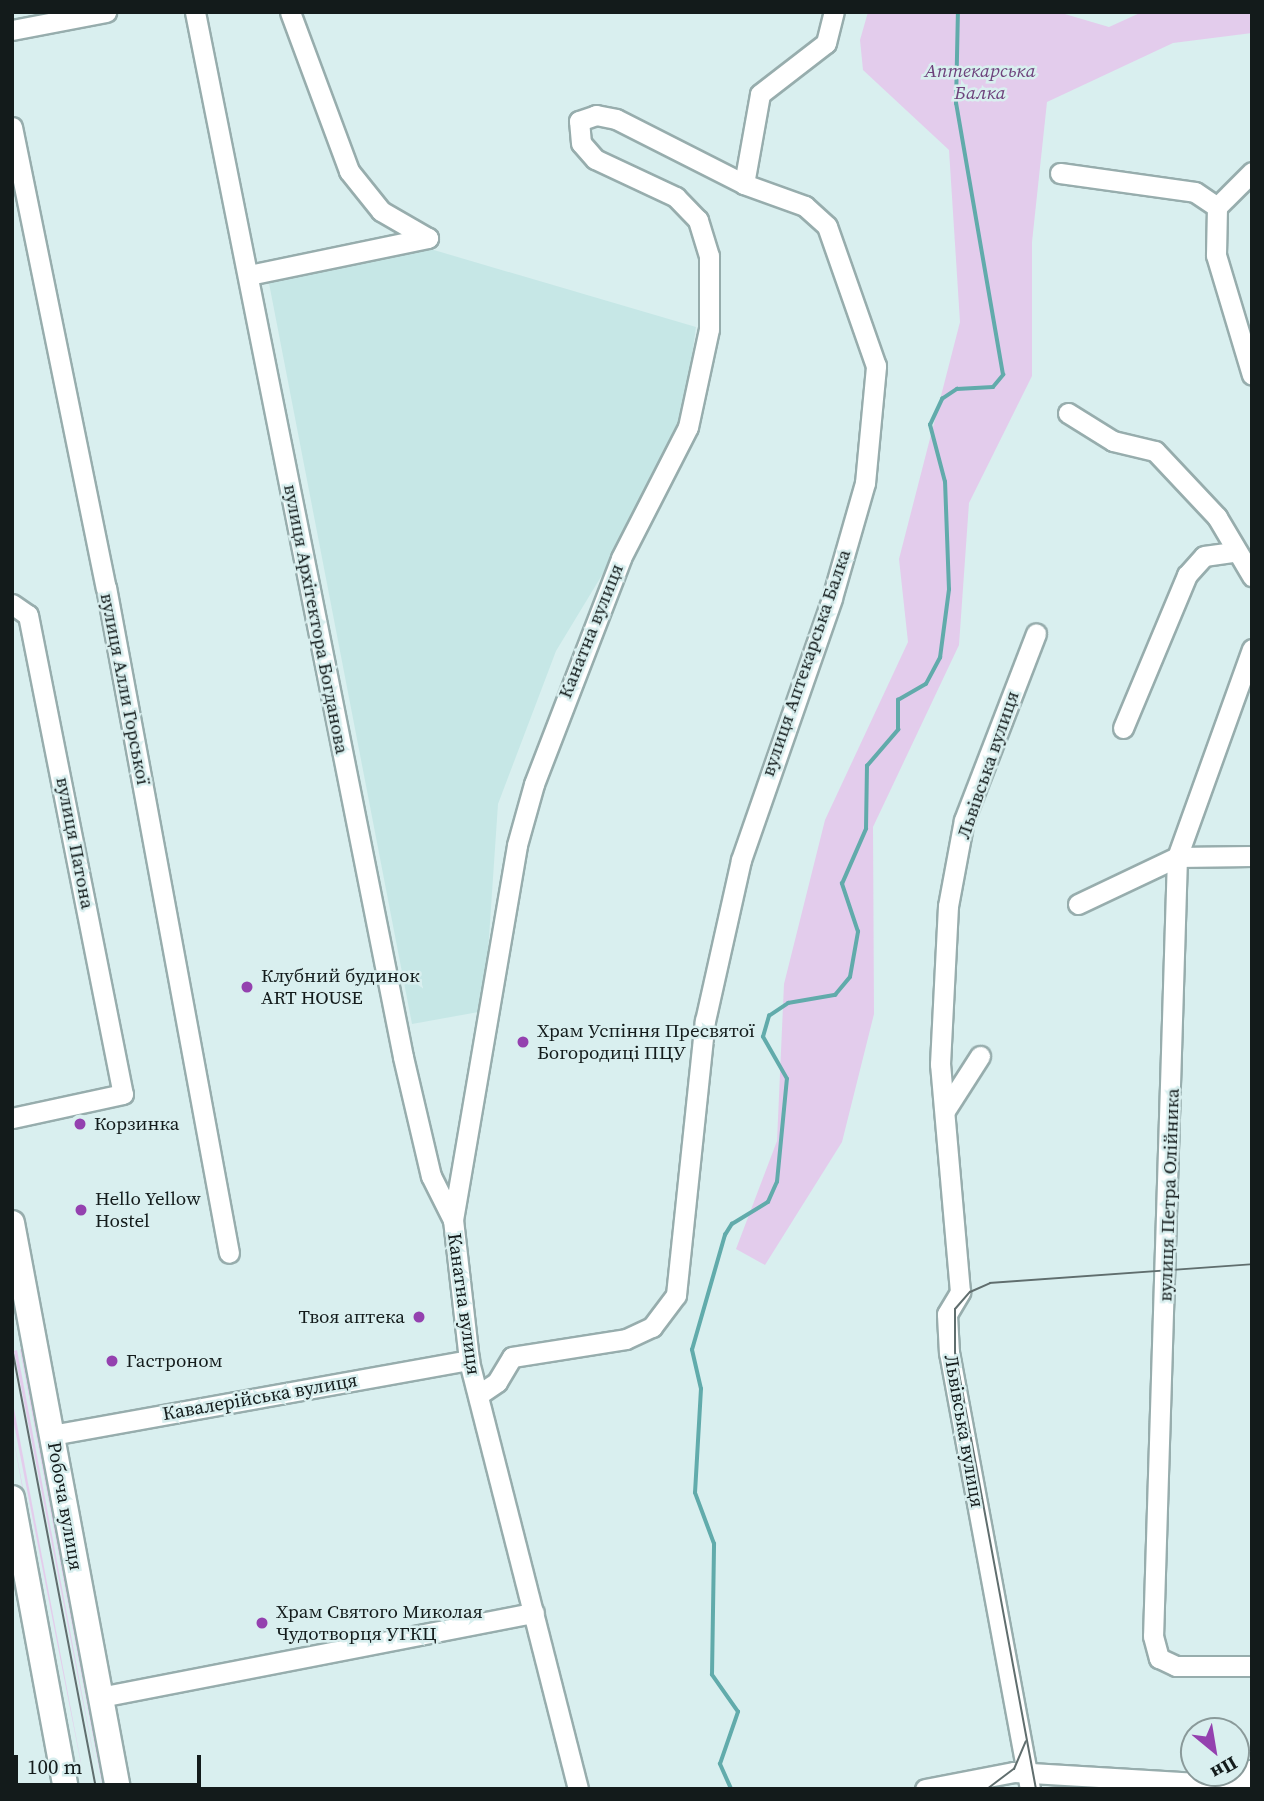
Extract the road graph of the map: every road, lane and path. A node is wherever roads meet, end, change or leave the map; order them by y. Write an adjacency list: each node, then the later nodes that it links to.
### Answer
1 (106, 12): 5 (street)
2 (195, 12): 11 (street, вулиця Архітектора Богданова)
3 (290, 12): 11 (street)
4 (834, 12): 9 (street)
5 (12, 30)
6 (12, 127): 28 (street, вулиця Алли Горської)
7 (1252, 172): 10 (street)
8 (1060, 173): 10 (street)
9 (744, 184): 26 (street, Канатна вулиця); 29 (street, вулиця Аптекарська Балка)
10 (1217, 207): 12 (street)
11 (249, 275): 26 (street, вулиця Архітектора Богданова)
12 (1252, 375)
13 (1068, 413): 14 (street)
14 (1234, 552): 15 (street); 19 (street)
15 (1252, 576)
16 (12, 604): 25 (street, вулиця Патона)
17 (1036, 633): 24 (street, Львівська вулиця)
18 (1252, 649): 21 (street, вулиця Петра Олійника)
19 (1123, 728)
20 (1252, 856): 21 (street)
21 (1177, 857): 22 (street); 35 (street, вулиця Петра Олійника)
22 (1078, 904)
23 (980, 1056): 24 (street)
24 (946, 1109): 38 (street, Львівська вулиця)
25 (12, 1118)
26 (453, 1220): 30 (street, Канатна вулиця)
27 (12, 1223): 32 (main road, Робоча вулиця)
28 (229, 1253)
29 (626, 1339): 31 (street, Канатна вулиця)
30 (469, 1360): 31 (street, Канатна вулиця); 32 (street, Кавалерійська вулиця)
31 (478, 1395): 34 (street, Канатна вулиця)
32 (52, 1435): 36 (main road, Робоча вулиця)
33 (12, 1498): 40 (main road)
34 (534, 1613): 36 (street); 42 (street, Канатна вулиця)
35 (1252, 1666)
36 (100, 1697): 41 (main road, Робоча вулиця)
37 (1180, 1770): 38 (street)
38 (1031, 1773): 39 (street); 43 (street)
39 (1252, 1786)
40 (66, 1789)
41 (118, 1789)
42 (578, 1789)
43 (925, 1789)

